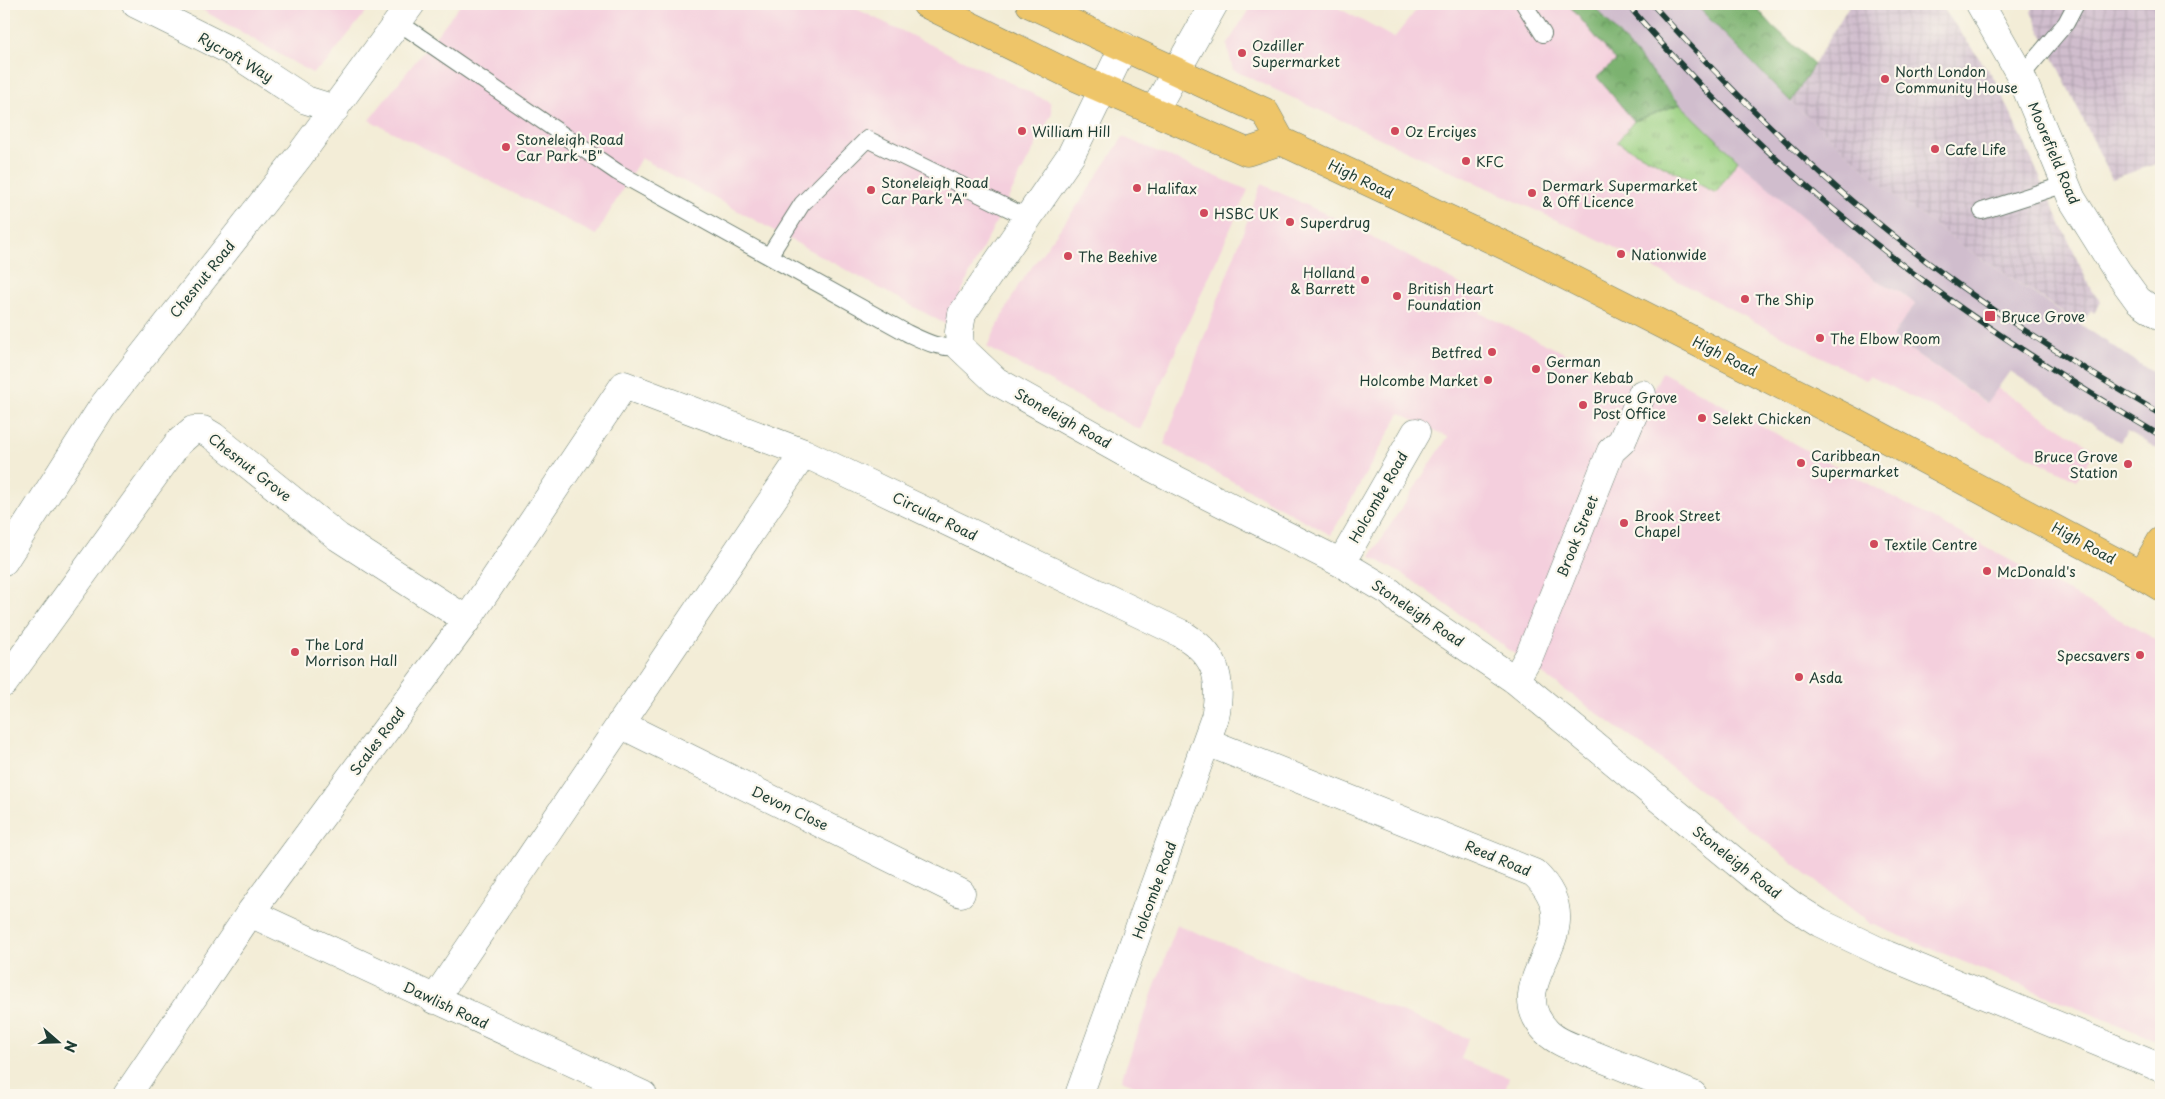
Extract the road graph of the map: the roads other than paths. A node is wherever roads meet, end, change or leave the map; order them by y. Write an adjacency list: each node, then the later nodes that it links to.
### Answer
1 (136, 4): 14 (street, Rycroft Way)
2 (926, 4): 13 (highway)
3 (1030, 4): 10 (highway)
4 (1214, 4): 11 (street)
5 (1524, 4): 9 (lane)
6 (1980, 4): 12 (street, Moorefield Road)
7 (2076, 4): 12 (lane)
8 (404, 13): 14 (street, Chesnut Road); 20 (lane)
9 (1544, 34)
10 (1124, 46): 11 (highway); 13 (street)
11 (1176, 70): 15 (street); 16 (highway)
12 (2021, 76): 17 (street, Moorefield Road)
13 (1104, 89): 15 (highway); 19 (street)
14 (335, 109): 28 (street, Chesnut Road)
15 (1154, 111): 16 (highway)
16 (1281, 141): 30 (highway, High Road)
17 (2066, 184): 18 (lane); 21 (street, Moorefield Road)
18 (1982, 211)
19 (1026, 217): 20 (lane); 22 (street)
20 (769, 256): 22 (lane)
21 (2161, 316)
22 (960, 347): 29 (street, Stoneleigh Road)
23 (624, 384): 26 (street, Circular Road); 31 (street, Scales Road)
24 (1642, 394): 32 (street, Brook Street)
25 (1416, 432): 29 (street, Holcombe Road)
26 (804, 453): 33 (street, Circular Road); 35 (street)
27 (2161, 542): 30 (highway)
28 (4, 561)
29 (1341, 563): 32 (street, Stoneleigh Road)
30 (2151, 581)
31 (467, 620): 34 (street, Chesnut Grove); 38 (street, Scales Road)
32 (1515, 680): 40 (street, Stoneleigh Road)
33 (1218, 682): 36 (street, Holcombe Road)
34 (4, 683)
35 (620, 724): 37 (street, Devon Close); 39 (street)
36 (1207, 742): 43 (street, Holcombe Road); 44 (street, Reed Road)
37 (961, 893)
38 (250, 913): 39 (street, Dawlish Road); 41 (street, Scales Road)
39 (434, 1000): 42 (street, Dawlish Road)
40 (2161, 1068)
41 (127, 1095)
42 (643, 1095)
43 (1079, 1095)
44 (1693, 1095)

